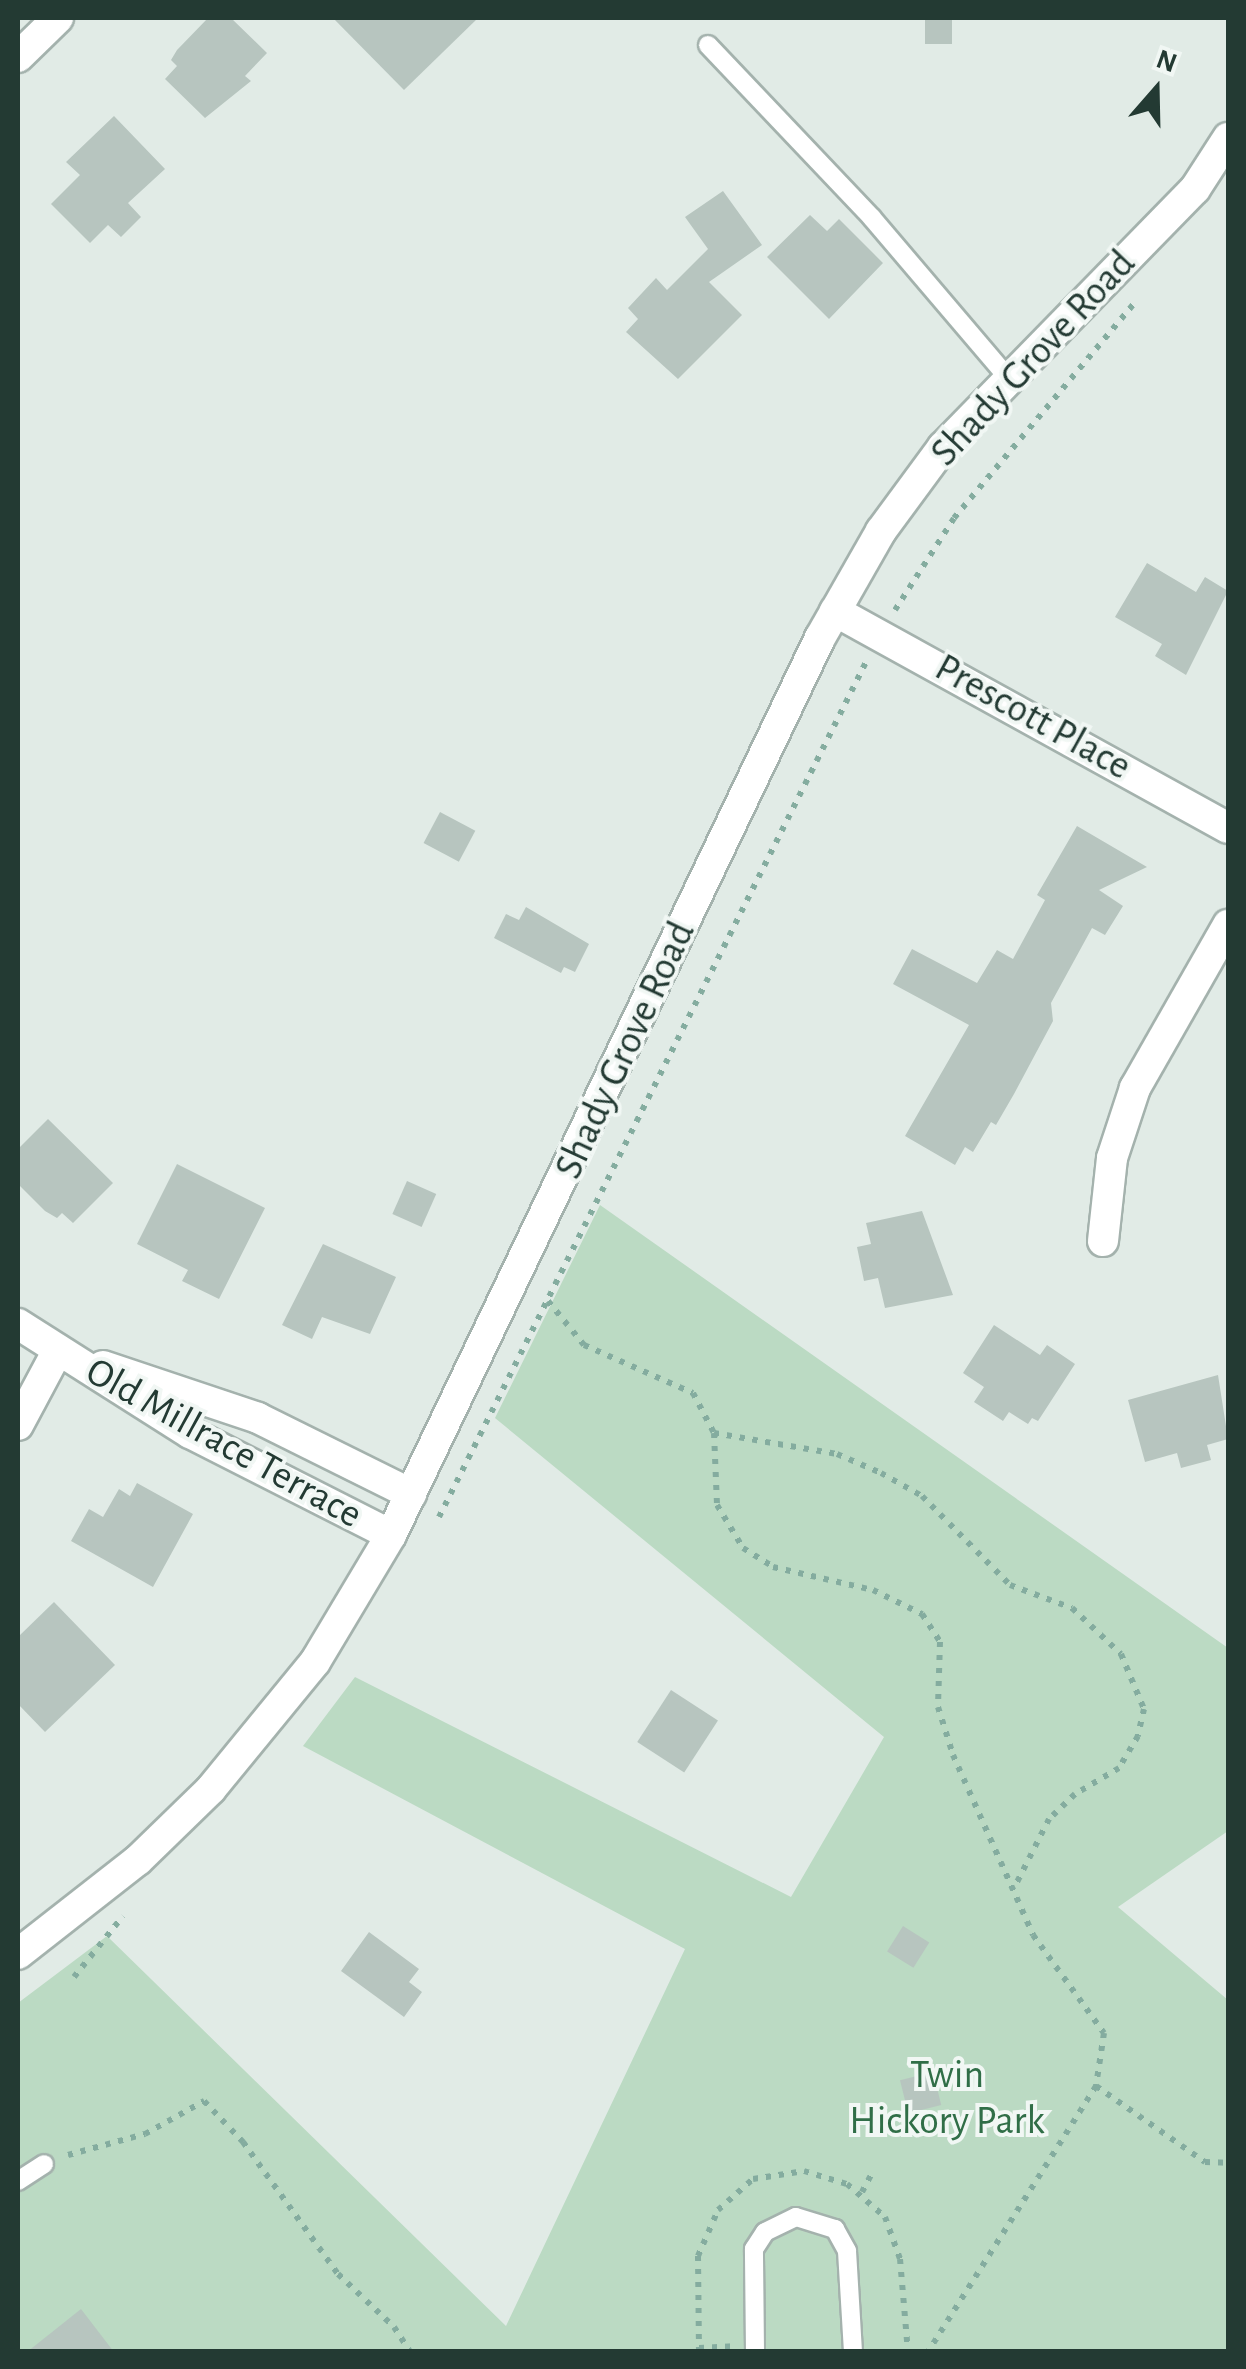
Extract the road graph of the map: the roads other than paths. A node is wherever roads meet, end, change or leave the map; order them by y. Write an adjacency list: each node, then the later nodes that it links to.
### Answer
1 (58, 18): 3 (main road)
2 (708, 46): 5 (lane)
3 (18, 57)
4 (1228, 138): 5 (main road, Shady Grove Road)
5 (1008, 378): 6 (main road, Shady Grove Road)
6 (835, 611): 7 (main road, Prescott Place); 13 (main road, Shady Grove Road)
7 (1228, 828)
8 (1228, 925): 9 (main road)
9 (1103, 1241)
10 (18, 1324): 11 (main road, Old Millrace Terrace)
11 (58, 1350): 12 (main road); 13 (main road, Old Millrace Terrace); 14 (main road, Old Millrace Terrace)
12 (18, 1425)
13 (411, 1494): 14 (main road, Shady Grove Road)
14 (391, 1535): 15 (main road, Shady Grove Road)
15 (18, 1954)
16 (44, 2164): 17 (lane)
17 (18, 2180)
18 (755, 2352): 19 (lane)
19 (852, 2352)

